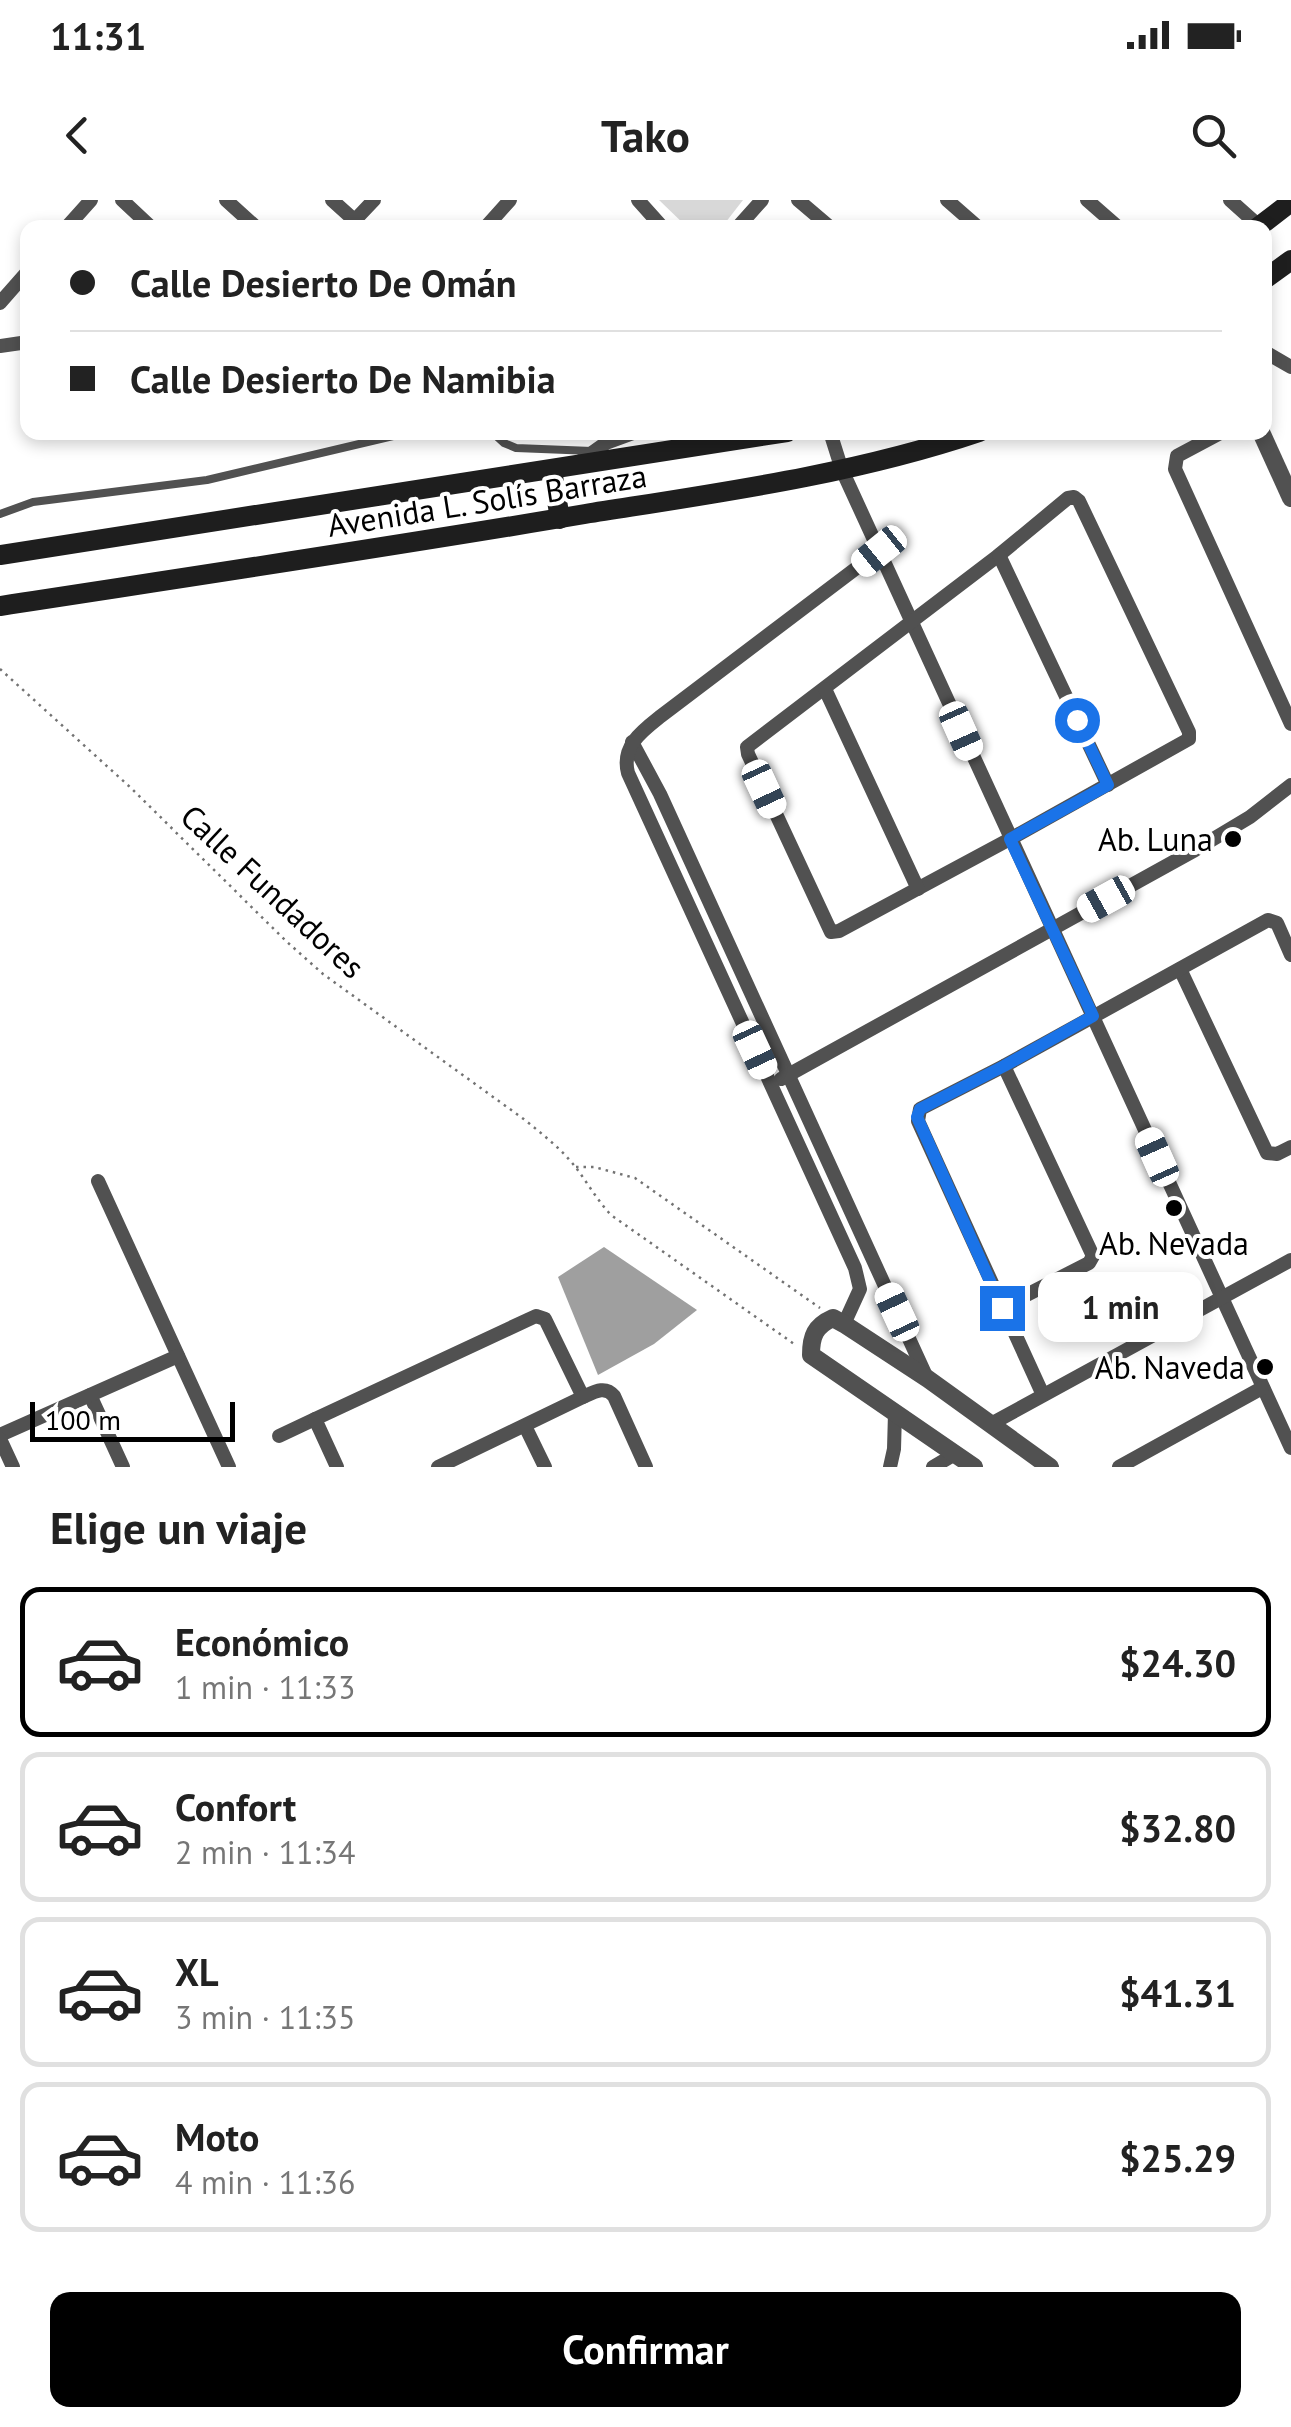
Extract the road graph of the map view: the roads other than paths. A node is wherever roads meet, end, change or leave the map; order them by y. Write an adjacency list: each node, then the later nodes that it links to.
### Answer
1 (91, 200): 13 (street)
2 (122, 200): 14 (street)
3 (226, 200): 15 (street)
4 (332, 200): 16 (street)
5 (510, 200): 17 (street)
6 (638, 200): 18 (street)
7 (762, 200): 19 (street)
8 (798, 200): 20 (street)
9 (947, 200): 21 (street)
10 (1088, 200): 22 (street)
11 (1230, 200): 23 (street)
12 (1291, 202): 24 (main road)
13 (73, 220)
14 (143, 220)
15 (247, 220)
16 (354, 220)
17 (492, 220)
18 (655, 220)
19 (744, 220)
20 (822, 220)
21 (970, 220)
22 (1110, 220)
23 (1251, 220)
24 (1267, 220)
25 (20, 281): 26 (street)
26 (0, 302)
27 (376, 440): 39 (lane)
28 (502, 440): 35 (lane)
29 (614, 440): 35 (street)
30 (737, 440): 36 (main road, Avenida L. Solís Barraza)
31 (833, 440): 37 (street)
32 (955, 440): 37 (main road, Avenida L. Solís Barraza)
33 (1207, 440): 47 (street)
34 (1265, 440): 38 (street)
35 (592, 452): 36 (street)
36 (562, 468): 40 (main road); 43 (main road, Avenida L. Solís Barraza)
37 (842, 470): 40 (main road, Avenida L. Solís Barraza); 41 (street)
38 (1291, 498)
39 (0, 514)
40 (560, 518): 44 (main road, Avenida L. Solís Barraza)
41 (879, 551): 45 (street); 48 (street)
42 (999, 555): 45 (street); 49 (street); 49 (street)
43 (0, 556)
44 (0, 606)
45 (912, 622): 46 (street); 51 (street)
46 (824, 689): 52 (street); 52 (street)
47 (1291, 724)
48 (632, 742): 58 (street); 59 (street)
49 (1108, 785): 51 (street)
50 (1291, 786): 53 (street)
51 (1010, 839): 52 (street); 53 (street)
52 (918, 889)
53 (1051, 929): 56 (street); 58 (street)
54 (1291, 955): 55 (street)
55 (1180, 969): 56 (street); 60 (street)
56 (1093, 1016): 57 (street); 63 (street)
57 (1004, 1066): 64 (street); 64 (street)
58 (788, 1075): 59 (street); 67 (street)
59 (771, 1084): 65 (street)
60 (1291, 1147)
61 (98, 1182): 66 (street)
62 (1291, 1260): 63 (street)
63 (1221, 1297): 68 (street); 70 (street)
64 (1002, 1308): 70 (street)
65 (839, 1321): 67 (street); 72 (street)
66 (178, 1356): 69 (street); 82 (street)
67 (928, 1379): 74 (street)
68 (1262, 1388): 78 (street); 91 (street)
69 (90, 1395): 77 (street); 81 (street)
70 (1043, 1395): 74 (street)
71 (583, 1397): 73 (street); 75 (street); 86 (street)
72 (895, 1413): 79 (street); 87 (street)
73 (315, 1420): 76 (street); 83 (street)
74 (992, 1424): 90 (street)
75 (525, 1426): 84 (street); 85 (street)
76 (278, 1436)
77 (0, 1438): 80 (street)
78 (1291, 1448)
79 (955, 1454): 88 (street); 89 (street)
80 (12, 1467)
81 (122, 1467)
82 (229, 1467)
83 (338, 1467)
84 (440, 1467)
85 (544, 1467)
86 (646, 1467)
87 (890, 1467)
88 (933, 1467)
89 (974, 1467)
90 (1050, 1467)
91 (1120, 1467)

